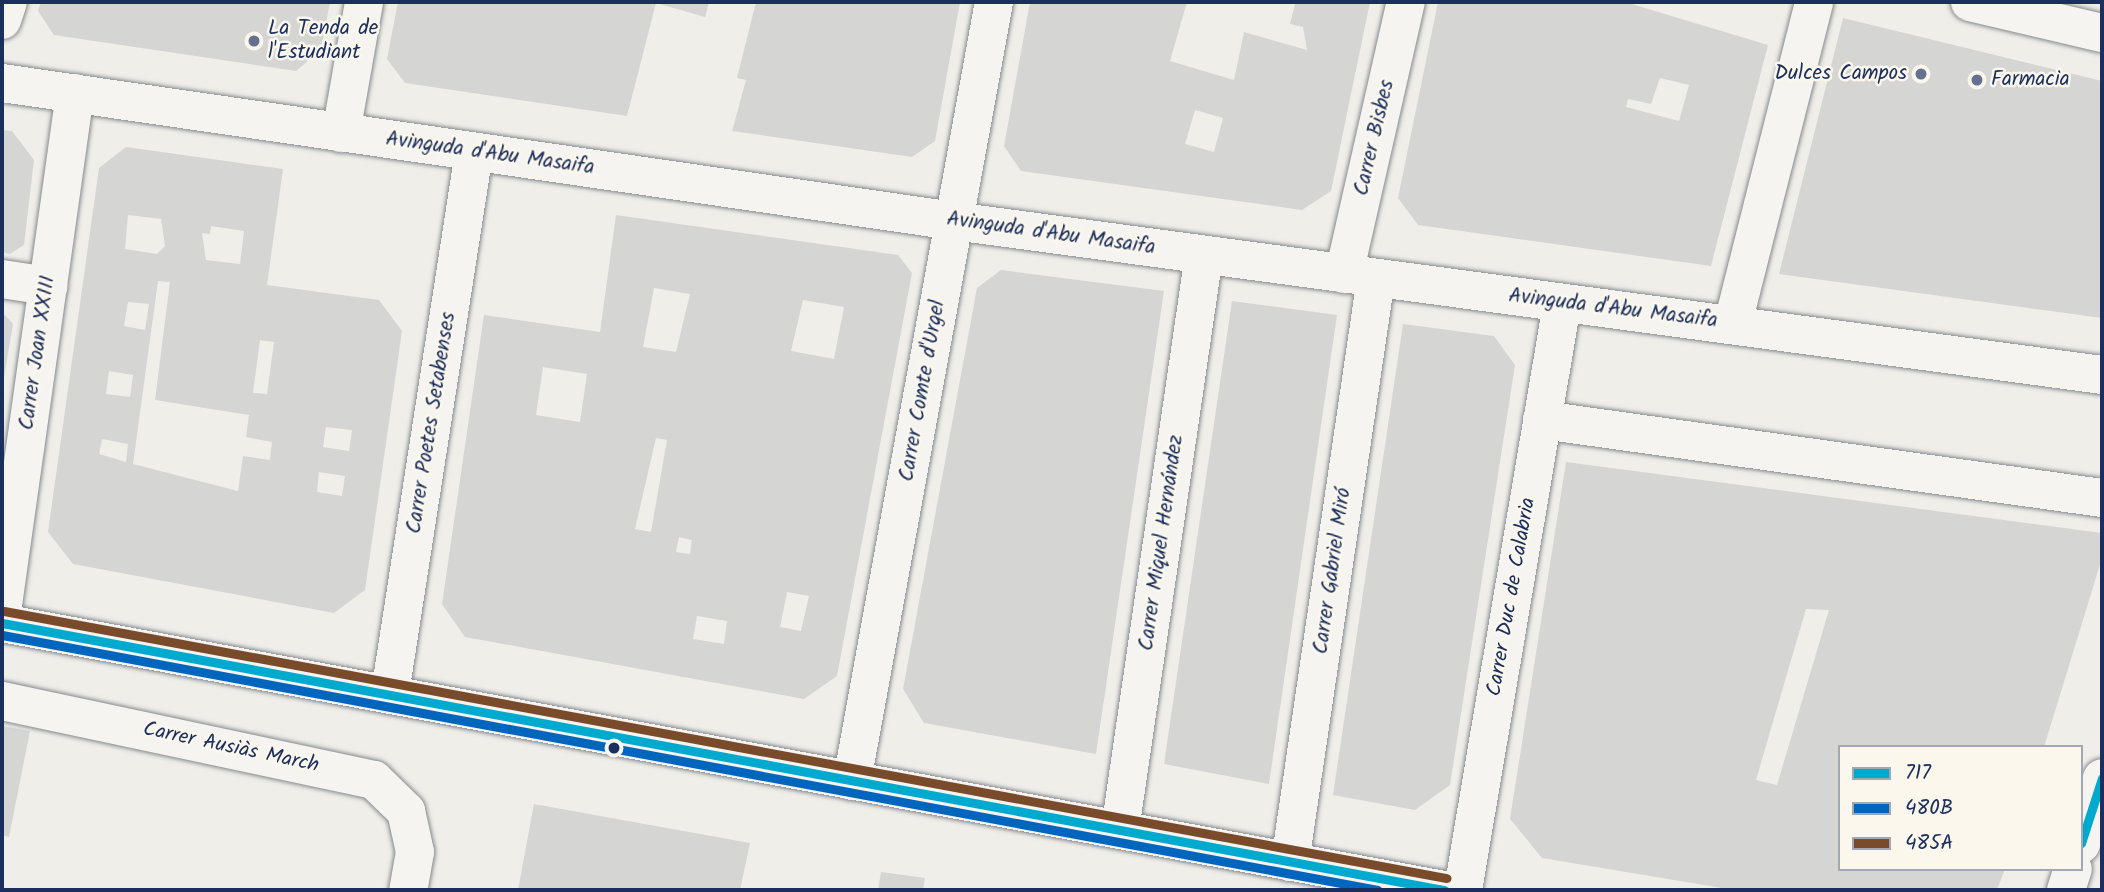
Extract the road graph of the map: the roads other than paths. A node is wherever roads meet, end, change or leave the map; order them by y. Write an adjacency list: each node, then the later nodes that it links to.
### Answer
1 (8, 2): 7 (street)
2 (365, 2): 11 (street)
3 (994, 2): 13 (street, Carrer Comte d'Urgel)
4 (1406, 2): 15 (street, Carrer Bisbes)
5 (1814, 2): 19 (street)
6 (1969, 2): 8 (street)
7 (2, 20)
8 (2102, 33)
9 (2, 83): 10 (street, Avinguda d'Abu Masaifa)
10 (75, 93): 11 (street, Avinguda d'Abu Masaifa); 17 (street, Carrer Joan XXIII)
11 (341, 133): 12 (street, Avinguda d'Abu Masaifa)
12 (474, 152): 13 (street, Avinguda d'Abu Masaifa); 25 (street, Carrer Poetes Setabenses)
13 (954, 221): 14 (street, Avinguda d'Abu Masaifa); 28 (street, Carrer Comte d'Urgel)
14 (1205, 255): 15 (street, Avinguda d'Abu Masaifa); 29 (street, Carrer Miquel Hernández)
15 (1360, 276): 18 (street, Avinguda d'Abu Masaifa); 31 (street, Carrer Gabriel Miró)
16 (2, 279): 17 (street)
17 (48, 286): 23 (street, Carrer Joan XXIII)
18 (1562, 304): 19 (street, Avinguda d'Abu Masaifa); 21 (street, Carrer Duc de Calabria)
19 (1732, 323): 20 (street, Avinguda d'Abu Masaifa)
20 (2102, 376)
21 (1542, 421): 22 (street); 35 (street, Carrer Duc de Calabria)
22 (2102, 498)
23 (2, 612)
24 (2, 624): 25 (street)
25 (390, 693): 28 (street)
26 (2, 701): 33 (street, Carrer Ausiàs March)
27 (2102, 778): 30 (street)
28 (852, 781): 29 (street)
29 (1120, 830): 31 (street)
30 (2083, 838)
31 (1290, 863): 34 (street)
32 (2072, 871): 36 (street)
33 (408, 890)
34 (1444, 890)
35 (1463, 890)
36 (2066, 890)

